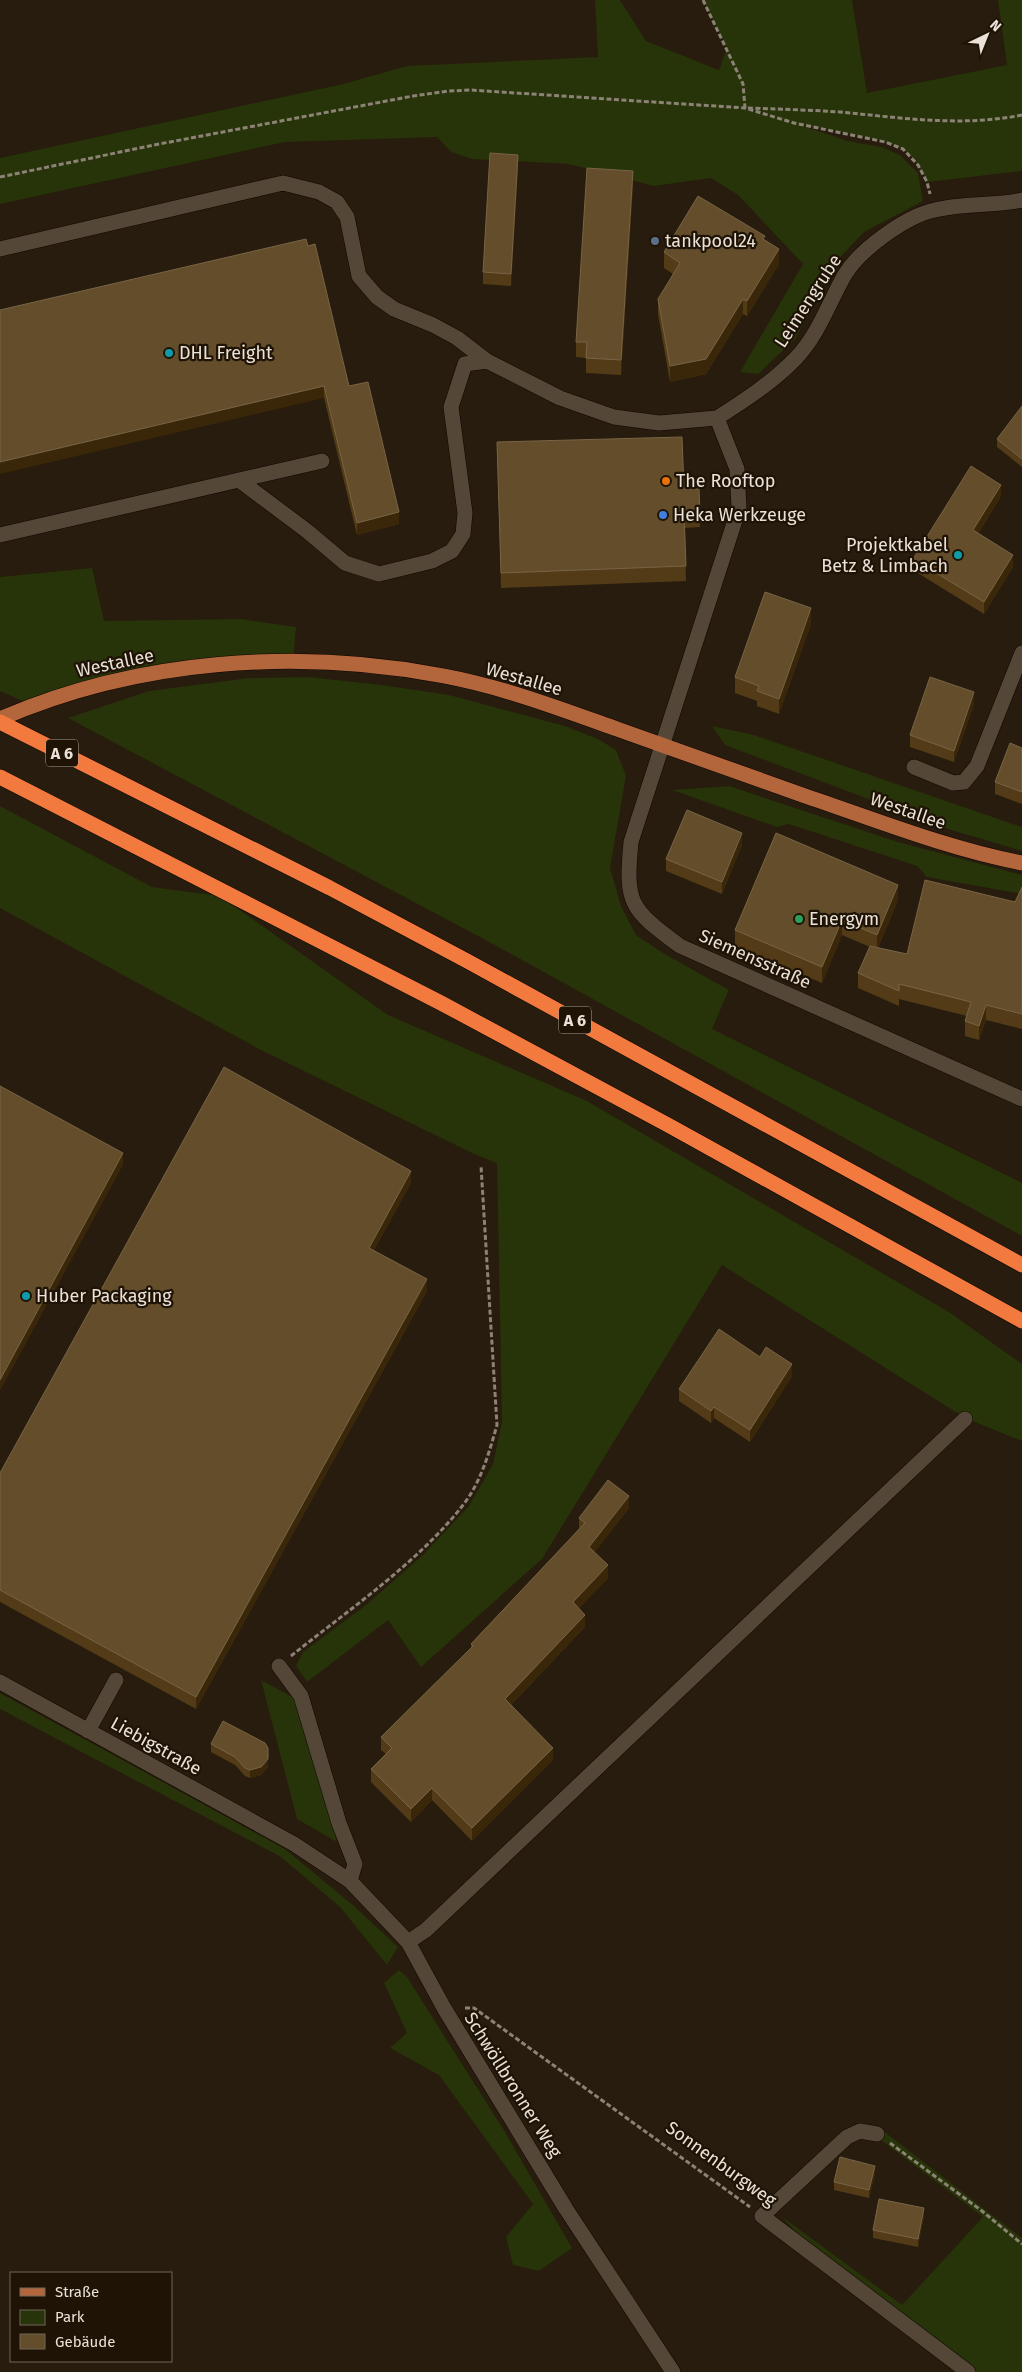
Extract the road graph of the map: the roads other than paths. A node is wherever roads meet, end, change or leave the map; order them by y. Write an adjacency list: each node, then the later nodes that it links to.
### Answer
1 (1022, 200): 4 (street, Leimengrube)
2 (0, 249): 3 (street, Leimengrube)
3 (488, 360): 4 (street, Leimengrube); 6 (street)
4 (717, 418): 10 (street)
5 (322, 461): 6 (street)
6 (239, 480): 7 (street)
7 (0, 535)
8 (1022, 653): 11 (street)
9 (0, 721): 10 (main road, Westallee); 15 (highway, A 6)
10 (662, 745): 13 (main road, Westallee); 14 (street, Siemensstraße)
11 (914, 767)
12 (0, 777): 16 (highway)
13 (1022, 863)
14 (1022, 1099)
15 (1022, 1265)
16 (1022, 1321)
17 (965, 1419): 24 (street)
18 (279, 1666): 23 (street)
19 (116, 1680): 21 (street)
20 (0, 1682): 21 (street, Liebigstraße)
21 (88, 1731): 22 (street, Liebigstraße)
22 (294, 1844): 23 (street, Schwöllbronner Weg)
23 (350, 1881): 24 (street, Schwöllbronner Weg)
24 (408, 1942): 26 (street, Schwöllbronner Weg)
25 (877, 2134): 27 (street, Sonnenburgweg)
26 (673, 2372)
27 (968, 2372)

